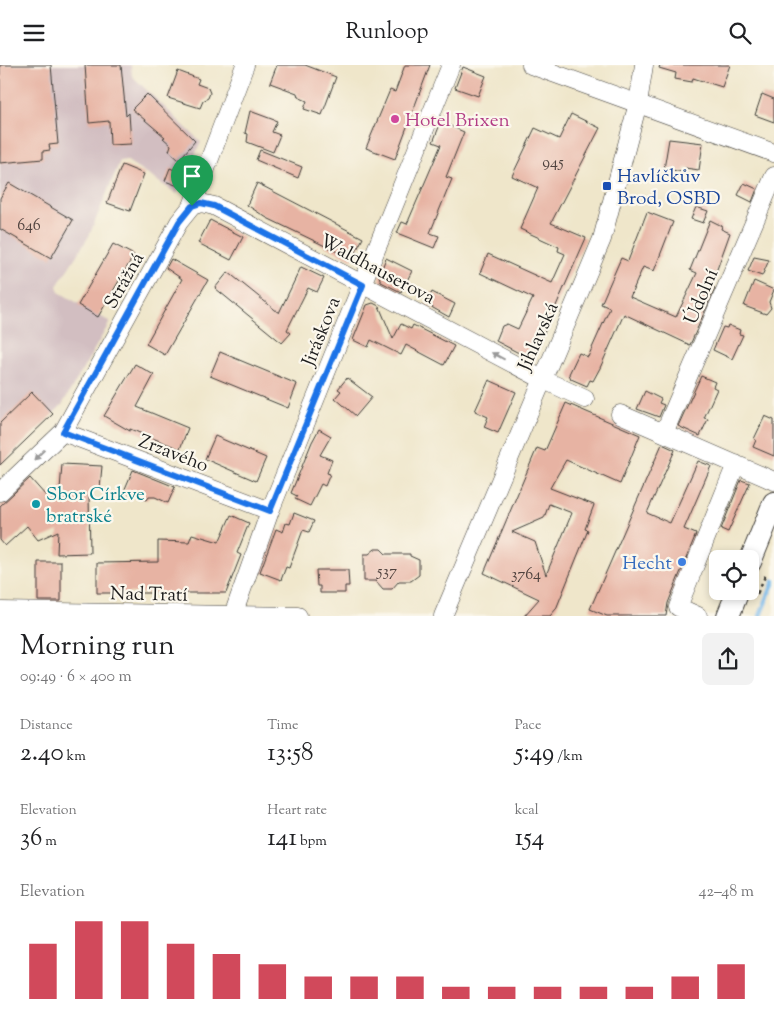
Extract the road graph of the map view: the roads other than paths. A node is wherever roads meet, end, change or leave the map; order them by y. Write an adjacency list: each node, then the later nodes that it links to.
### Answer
1 (245, 65): 8 (street, Strážná)
2 (451, 65): 9 (street, Jiráskova)
3 (531, 65): 5 (street)
4 (644, 65): 5 (street, Jihlavská)
5 (638, 103): 6 (street); 10 (street, Jihlavská)
6 (774, 153)
7 (774, 176): 14 (street, Údolní)
8 (192, 206): 9 (street, Waldhauserova); 13 (street, Strážná)
9 (363, 285): 10 (street, Waldhauserova, one-way to 9); 19 (street, Jiráskova)
10 (542, 379): 11 (street, Waldhauserova); 25 (street, Jihlavská)
11 (585, 399)
12 (620, 413): 14 (street)
13 (63, 432): 17 (street, Strážná, one-way to 17); 19 (street, Zrzavého)
14 (664, 433): 15 (street)
15 (736, 464): 16 (street); 26 (street)
16 (774, 481)
17 (0, 492)
18 (774, 503): 20 (main road)
19 (270, 511): 23 (street, Jiráskova)
20 (759, 563)
21 (742, 600): 27 (main road)
22 (0, 611): 23 (street, Nad Tratí)
23 (233, 615): 24 (street, Nad Tratí)
24 (298, 616)
25 (443, 616)
26 (698, 616)
27 (728, 616)

